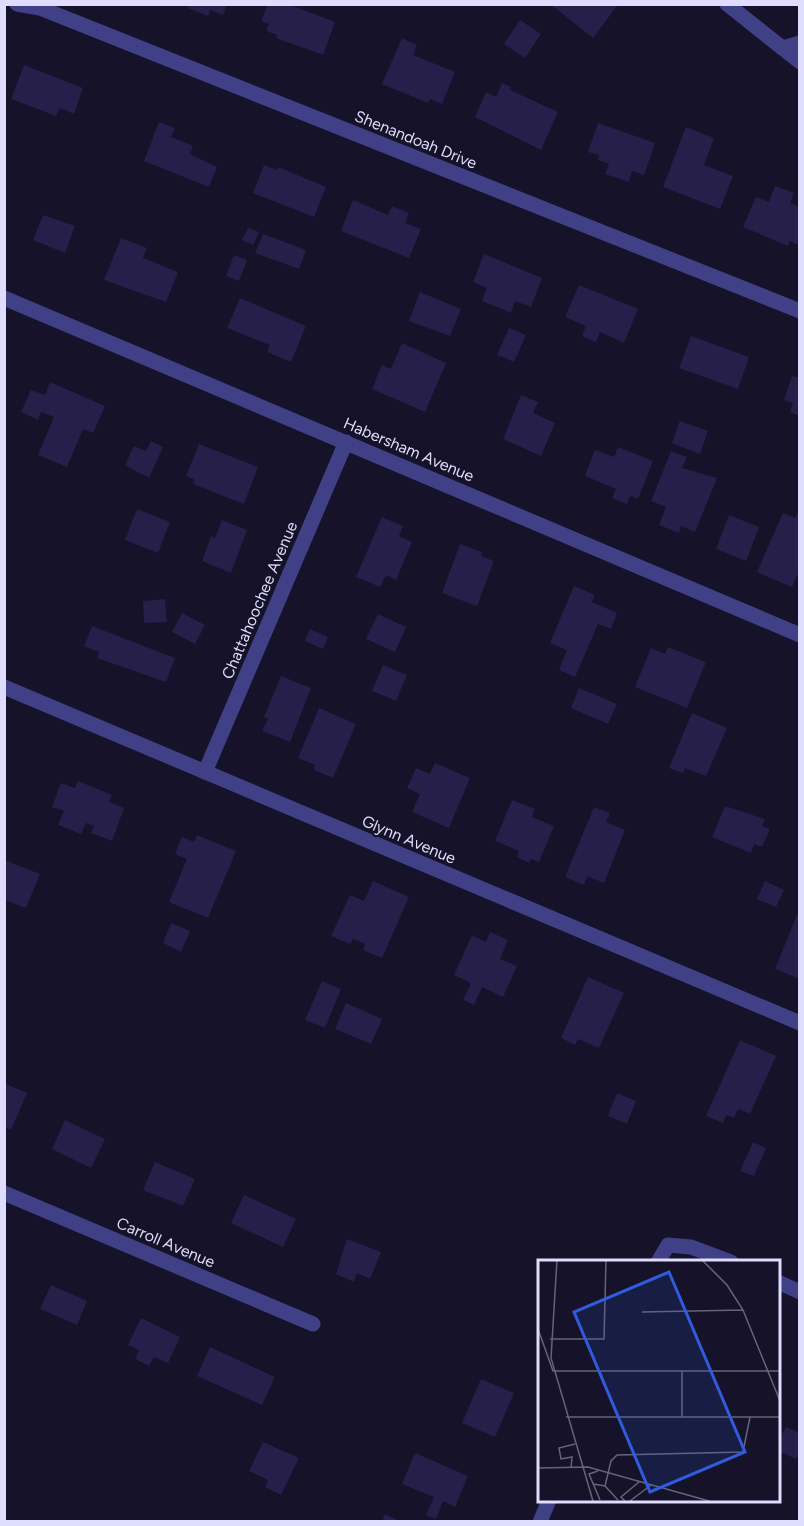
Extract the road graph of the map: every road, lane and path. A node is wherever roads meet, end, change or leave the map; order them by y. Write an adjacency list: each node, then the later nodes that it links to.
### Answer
1 (15, 4): 3 (street, Shenandoah Drive); 8 (street, Shenandoah Drive)
2 (727, 4): 5 (street)
3 (4, 8)
4 (800, 43): 5 (street)
5 (782, 48): 6 (street)
6 (800, 62)
7 (4, 298): 9 (street, Habersham Avenue)
8 (800, 312)
9 (346, 442): 10 (street, Habersham Avenue); 12 (street, Chattahoochee Avenue)
10 (800, 635)
11 (4, 687): 12 (street, Glynn Avenue)
12 (205, 772): 13 (street, Glynn Avenue)
13 (800, 1023)
14 (4, 1193): 19 (street, Carroll Avenue)
15 (659, 1260): 16 (street)
16 (726, 1260)
17 (780, 1283): 18 (street)
18 (800, 1292)
19 (313, 1324)
20 (548, 1502): 21 (street)
21 (540, 1521)

